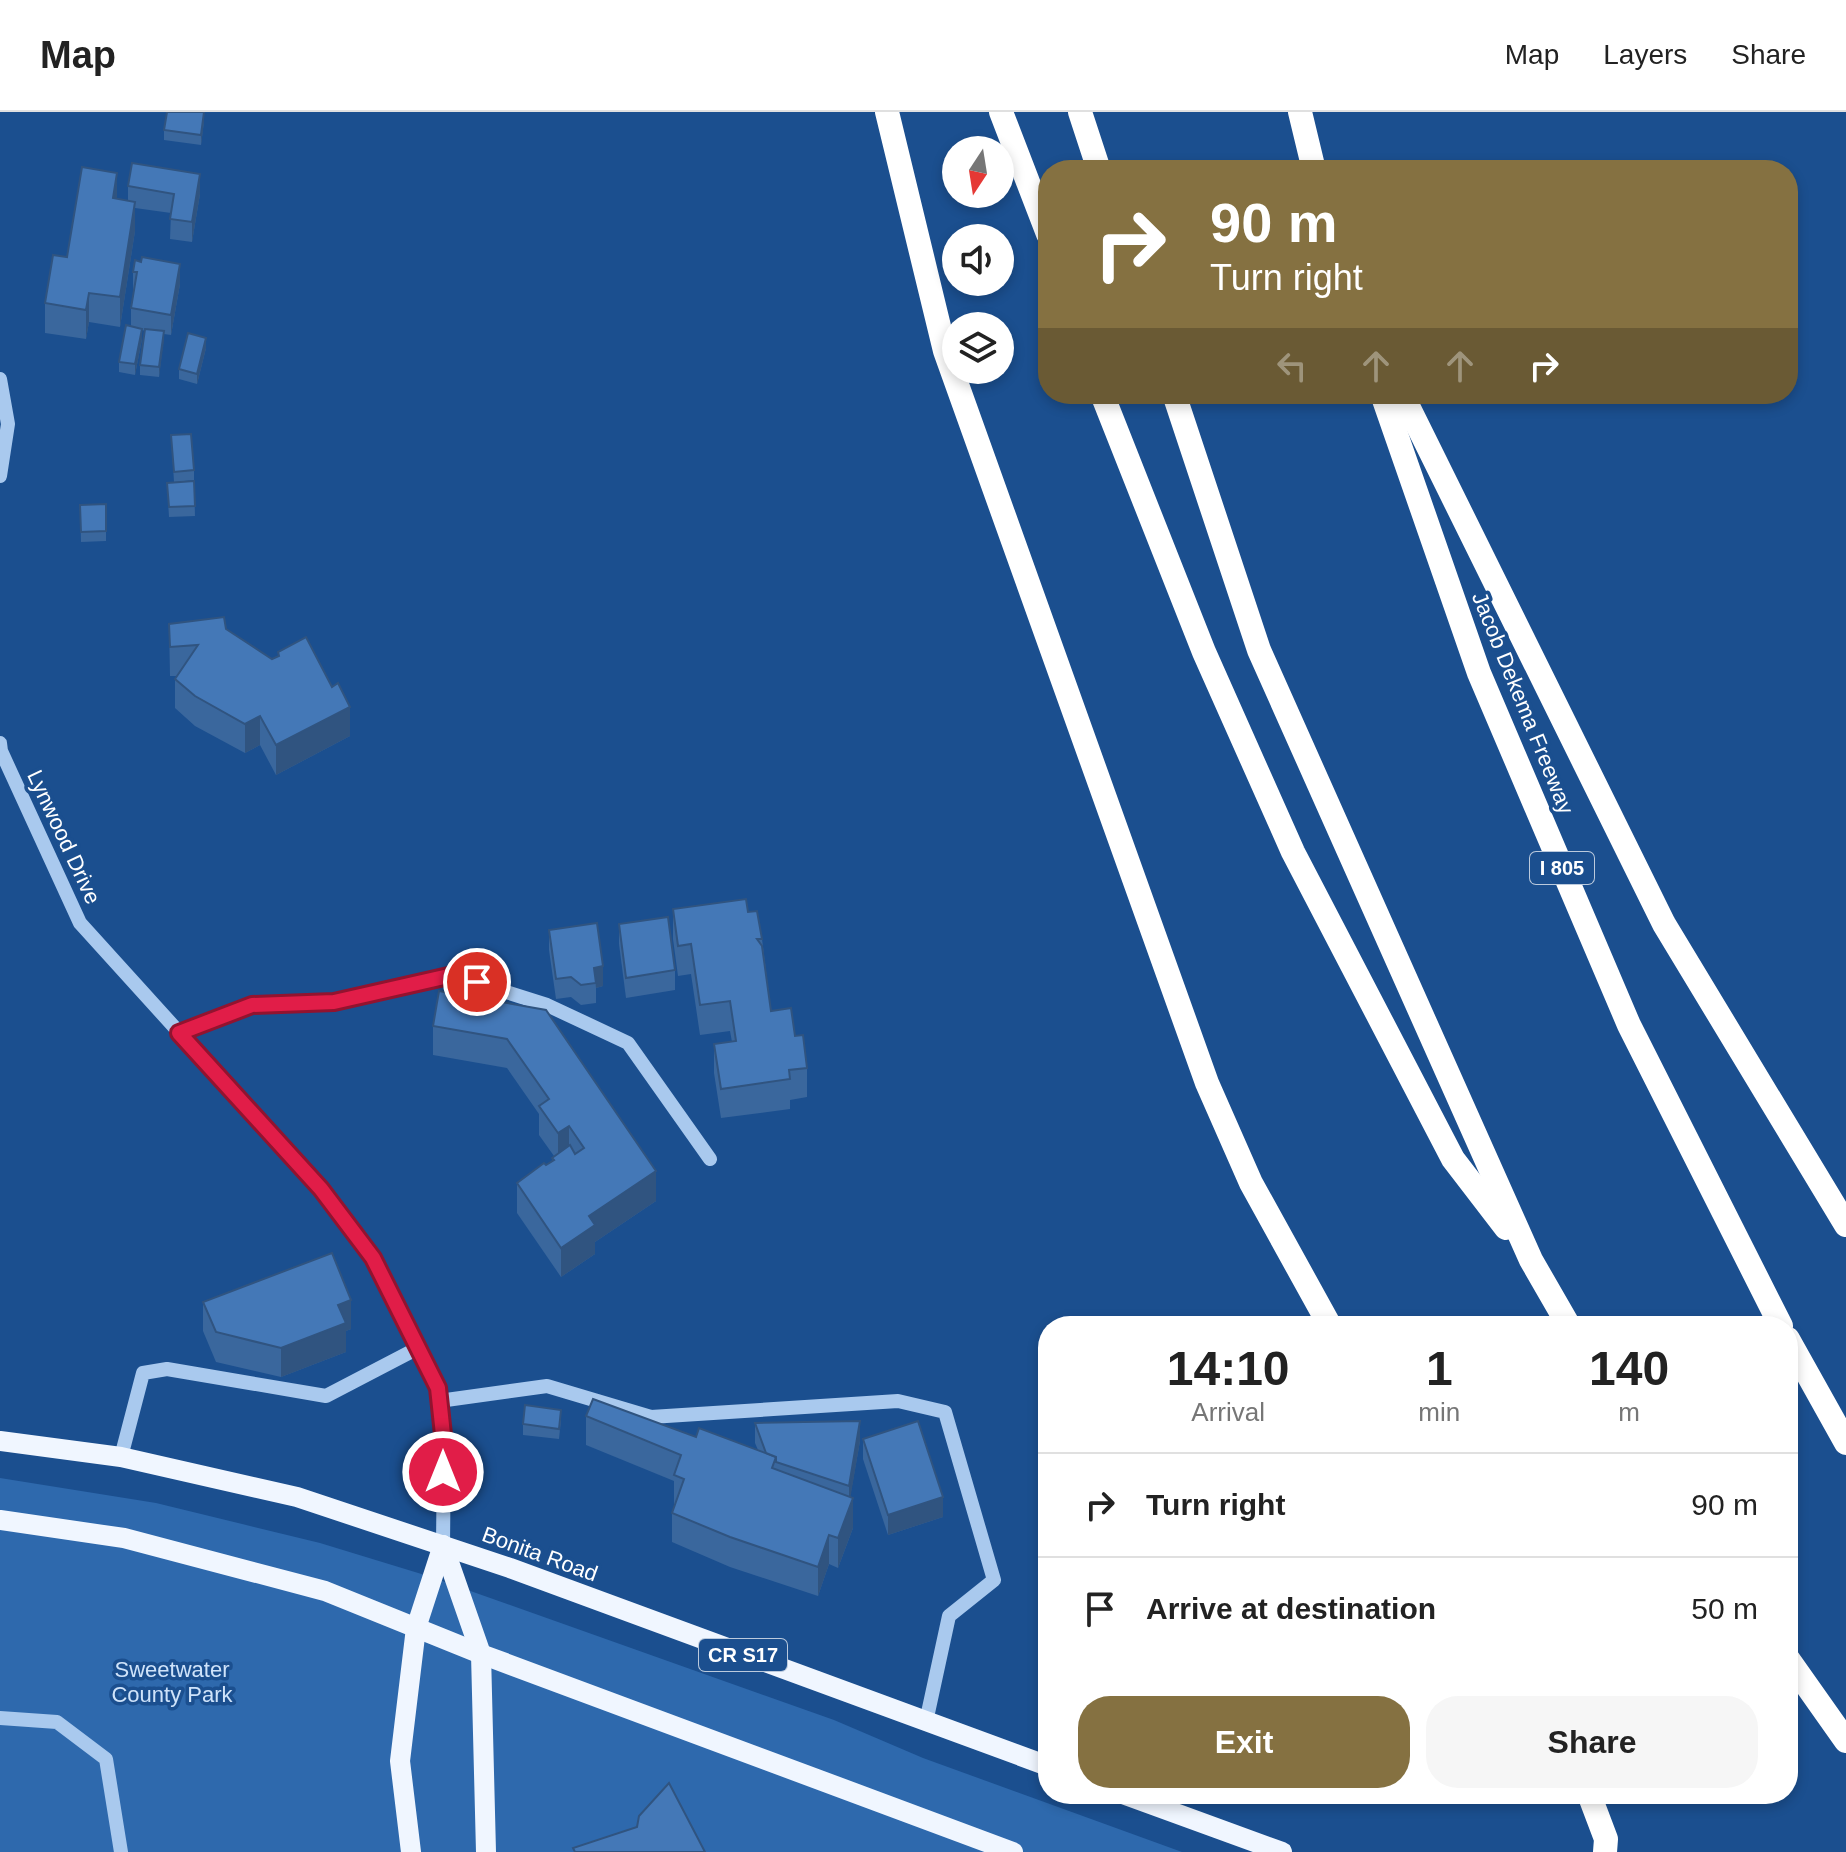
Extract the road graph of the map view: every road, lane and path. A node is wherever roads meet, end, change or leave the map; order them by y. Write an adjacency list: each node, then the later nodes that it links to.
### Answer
1 (887, 112): 19 (highway)
2 (1001, 112): 7 (highway)
3 (1080, 112): 5 (highway)
4 (1300, 112): 6 (highway)
5 (1096, 160)
6 (1312, 160)
7 (1038, 208)
8 (0, 379): 13 (street)
9 (1106, 404): 18 (highway)
10 (1177, 404): 18 (highway)
11 (1385, 404): 21 (highway, Jacob Dekema Freeway / I 805)
12 (1407, 404): 17 (highway)
13 (0, 476)
14 (0, 743): 15 (street, Lynwood Drive)
15 (179, 1033): 16 (street); 22 (street, Lynwood Drive)
16 (710, 1159)
17 (1846, 1225)
18 (1531, 1260): 20 (highway)
19 (1324, 1316)
20 (1563, 1316)
21 (1776, 1316)
22 (420, 1347): 24 (street, Lynwood Drive); 27 (street)
23 (1798, 1357): 26 (highway)
24 (439, 1401): 29 (street, Lynwood Drive); 34 (street)
25 (0, 1441): 27 (main road, Bonita Road / CR S17)
26 (1846, 1443)
27 (121, 1457): 29 (main road, Bonita Road / CR S17)
28 (0, 1520): 30 (main road)
29 (443, 1545): 30 (main road); 31 (main road); 34 (main road, Bonita Road / CR S17)
30 (416, 1628): 31 (main road); 40 (main road)
31 (481, 1654): 41 (main road); 42 (main road)
32 (1798, 1673): 35 (highway)
33 (0, 1718): 39 (street)
34 (926, 1722): 36 (main road, Bonita Road / CR S17)
35 (1846, 1741)
36 (1038, 1762)
37 (1150, 1804): 43 (main road)
38 (1593, 1804): 44 (highway)
39 (121, 1852)
40 (411, 1852)
41 (486, 1852)
42 (1013, 1852)
43 (1282, 1852)
44 (1605, 1852)

